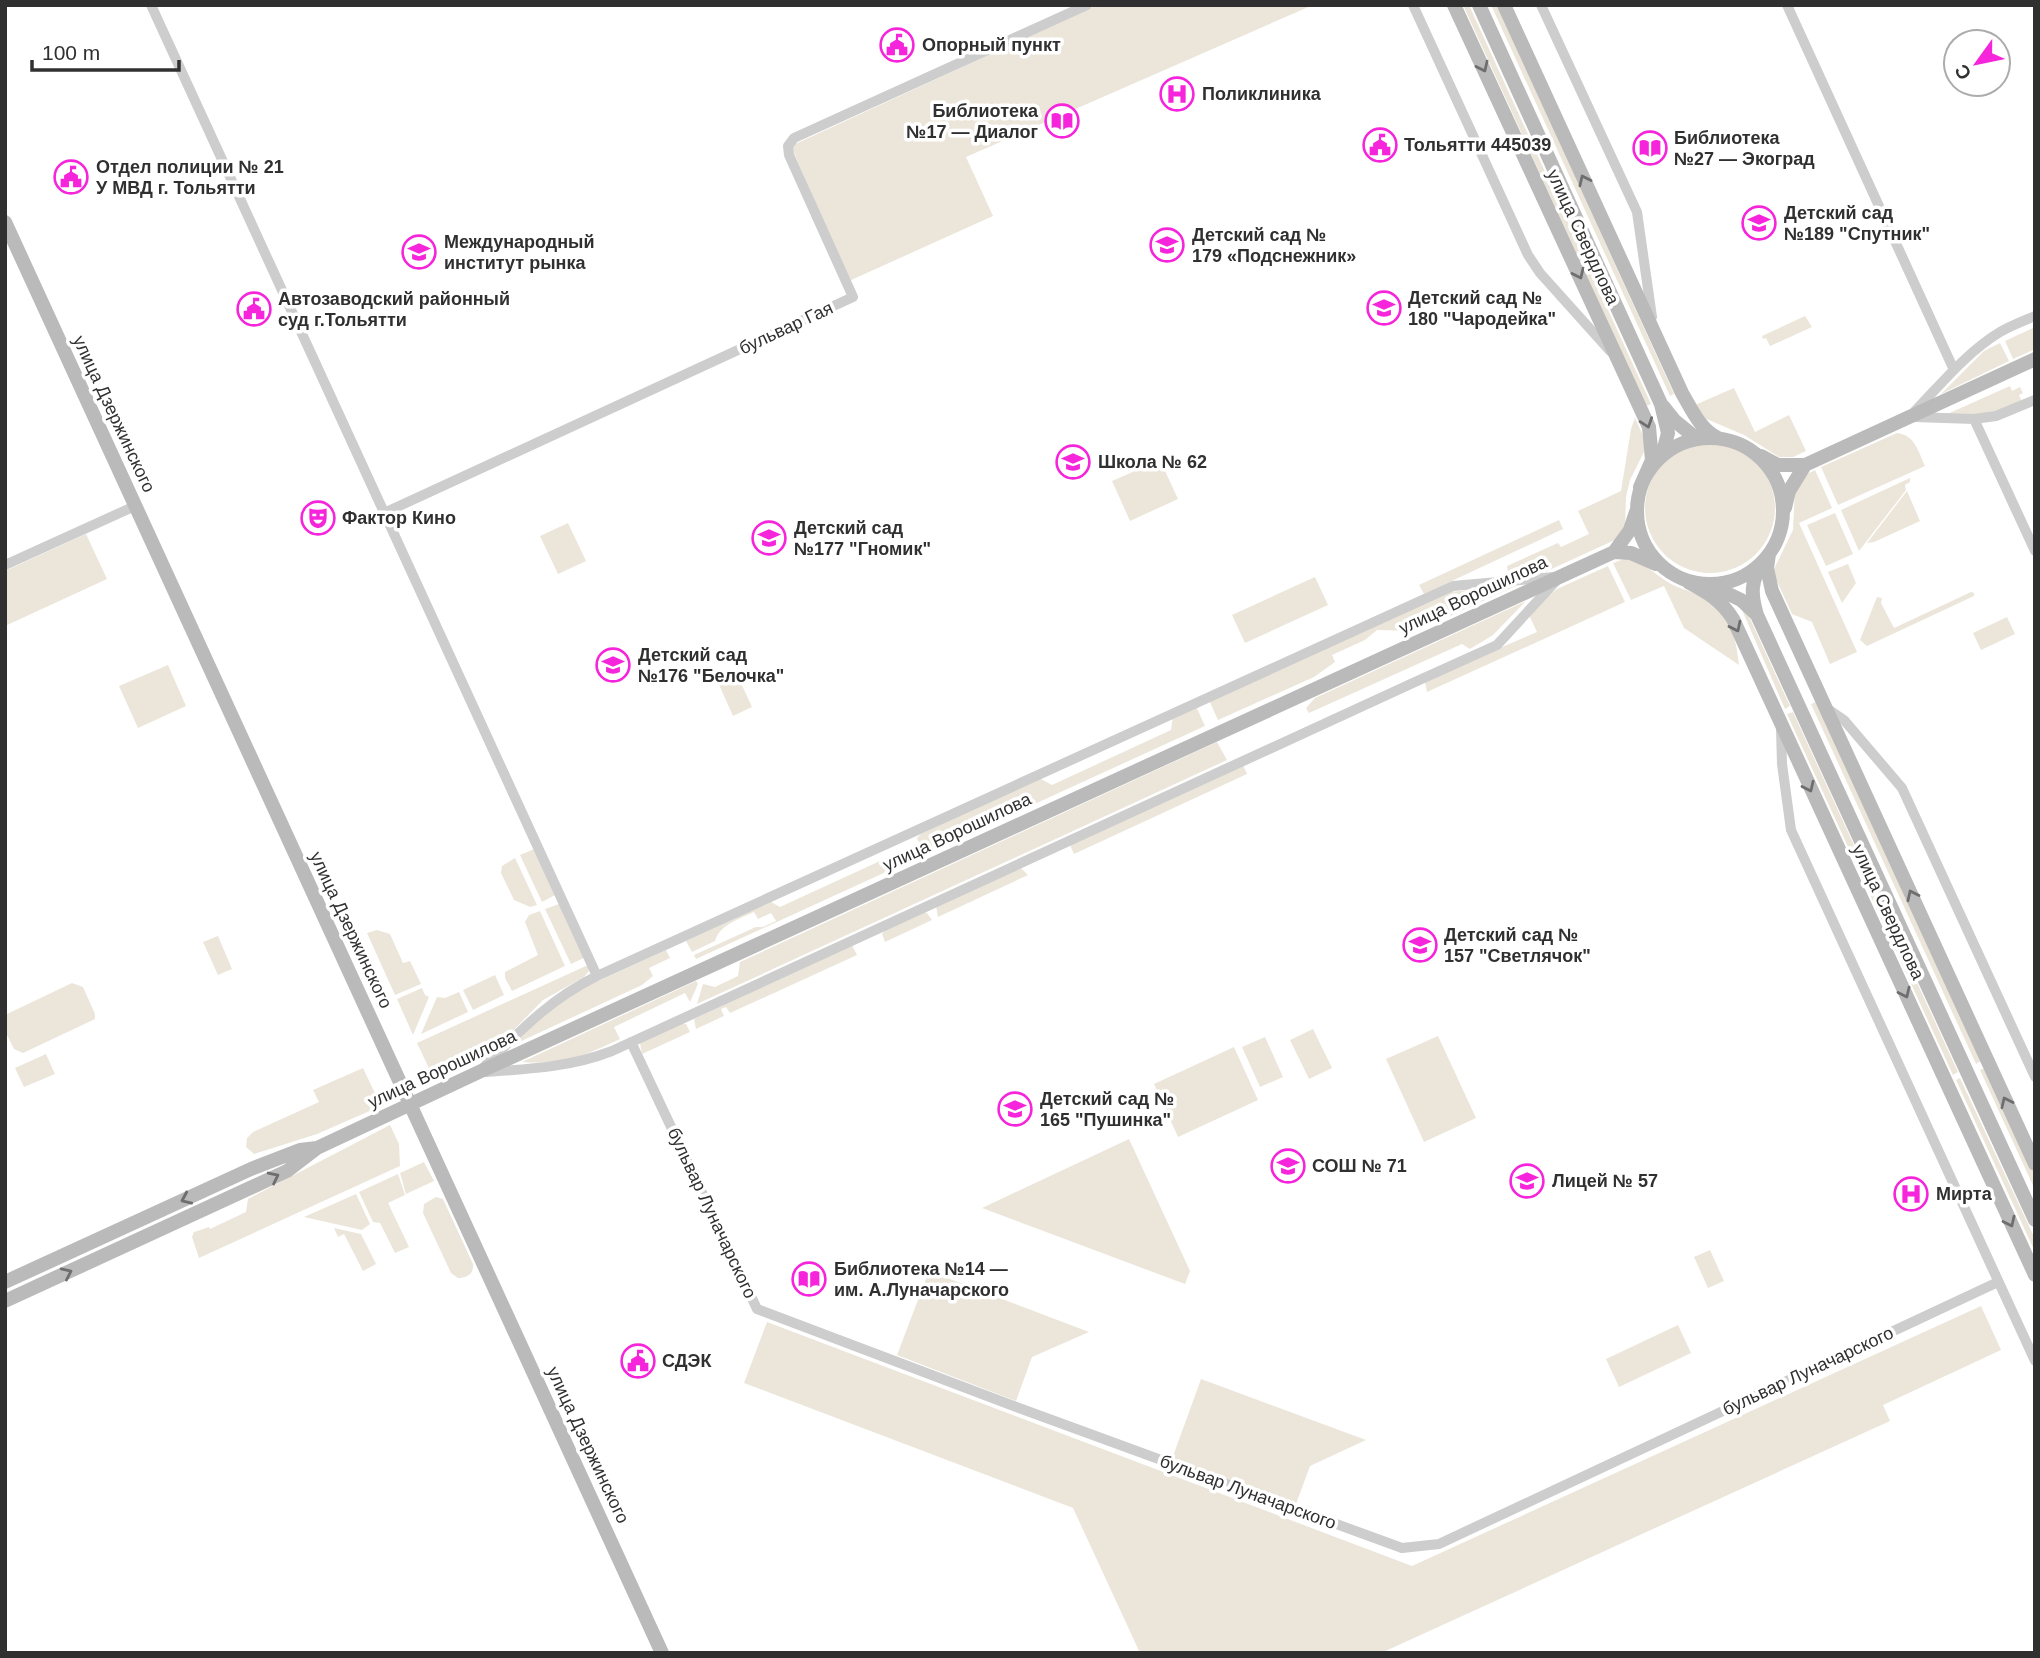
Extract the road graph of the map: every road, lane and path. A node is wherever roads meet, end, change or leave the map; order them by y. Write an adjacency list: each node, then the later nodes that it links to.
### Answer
1 (151, 5): 27 (street)
2 (1087, 5): 27 (street, бульвар Гая)
3 (1413, 5): 13 (street)
4 (1454, 5): 13 (main road, улица Свердлова, one-way to 13)
5 (1479, 5): 16 (main road, улица Свердлова)
6 (1504, 5): 11 (main road, улица Свердлова, one-way to 6)
7 (1541, 5): 11 (street)
8 (1787, 5): 14 (street)
9 (5, 222): 25 (main road, улица Дзержинского)
10 (2035, 316): 14 (street)
11 (1654, 331): 19 (main road, улица Свердлова)
12 (2035, 359): 17 (main road)
13 (1619, 361): 24 (main road, улица Свердлова, one-way to 24)
14 (1954, 370): 17 (street)
15 (2035, 400): 18 (street)
16 (1661, 404): 20 (main road, улица Свердлова); 22 (main road, улица Свердлова)
17 (1910, 417): 18 (street); 23 (main road)
18 (1975, 419): 29 (street)
19 (1718, 438): 20 (main road); 21 (main road)
20 (1698, 439): 22 (main road)
21 (1754, 452): 23 (main road); 28 (main road)
22 (1662, 456): 24 (main road)
23 (1804, 465): 28 (main road)
24 (1640, 488): 26 (main road)
25 (135, 506): 32 (street); 44 (main road, улица Дзержинского)
26 (1636, 512): 30 (main road); 33 (main road)
27 (384, 513): 40 (street)
28 (1783, 515): 31 (main road)
29 (2035, 551)
30 (1614, 552): 33 (main road); 34 (main road, улица Ворошилова)
31 (1766, 559): 36 (main road); 37 (main road, улица Свердлова); 38 (main road, улица Свердлова)
32 (5, 565)
33 (1664, 568): 35 (main road)
34 (1561, 576): 40 (street); 41 (street); 42 (main road, улица Ворошилова)
35 (1688, 582): 36 (main road); 39 (main road, улица Свердлова, one-way to 39)
36 (1708, 584): 37 (main road, улица Свердлова)
37 (1757, 615): 47 (main road, улица Свердлова)
38 (1825, 707): 43 (street); 46 (main road, улица Свердлова, one-way to 38)
39 (1781, 725): 48 (main road, улица Свердлова, one-way to 48); 50 (street)
40 (597, 976): 42 (street)
41 (631, 1042): 42 (street); 50 (street, бульвар Луначарского)
42 (479, 1073): 44 (main road, улица Ворошилова)
43 (2035, 1077)
44 (410, 1105): 45 (main road, улица Ворошилова); 53 (main road, улица Дзержинского)
45 (317, 1148): 49 (main road, улица Ворошилова, one-way to 49); 51 (main road, улица Ворошилова, one-way to 45)
46 (2035, 1164)
47 (2035, 1220)
48 (2035, 1275)
49 (5, 1282)
50 (1998, 1282): 52 (street)
51 (5, 1301)
52 (2035, 1361)
53 (662, 1653)

